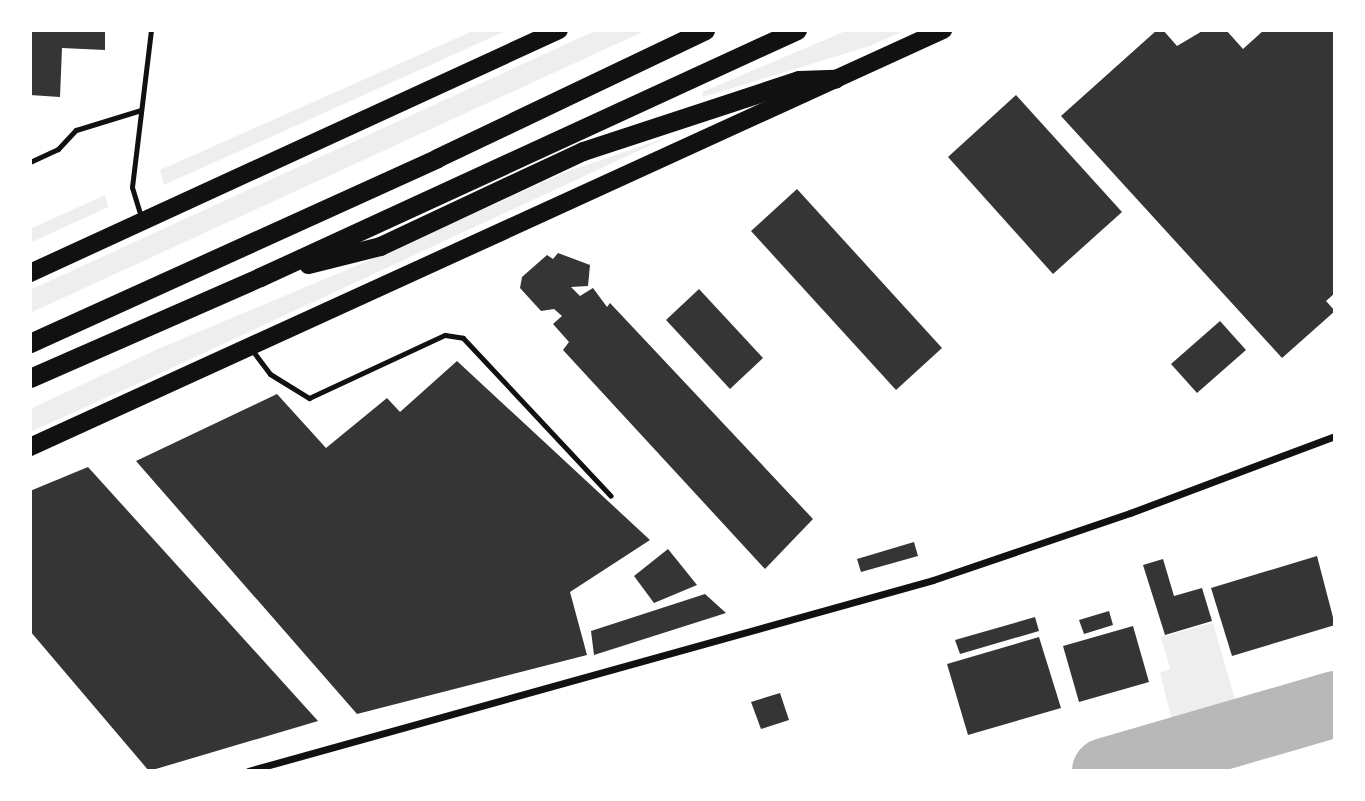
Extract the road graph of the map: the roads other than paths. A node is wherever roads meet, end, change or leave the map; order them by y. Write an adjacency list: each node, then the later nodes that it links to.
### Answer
1 (151, 30): 7 (lane)
2 (559, 30): 9 (main road)
3 (705, 30): 12 (highway)
4 (797, 30): 11 (highway)
5 (943, 30): 6 (main road)
6 (835, 79): 11 (highway); 13 (main road)
7 (141, 110): 8 (lane); 9 (lane)
8 (30, 162)
9 (142, 221): 10 (main road)
10 (30, 273)
11 (260, 277): 14 (highway)
12 (30, 343)
13 (250, 348): 16 (main road); 17 (lane)
14 (30, 378)
15 (1335, 436): 18 (street)
16 (30, 447)
17 (611, 496)
18 (248, 771)

